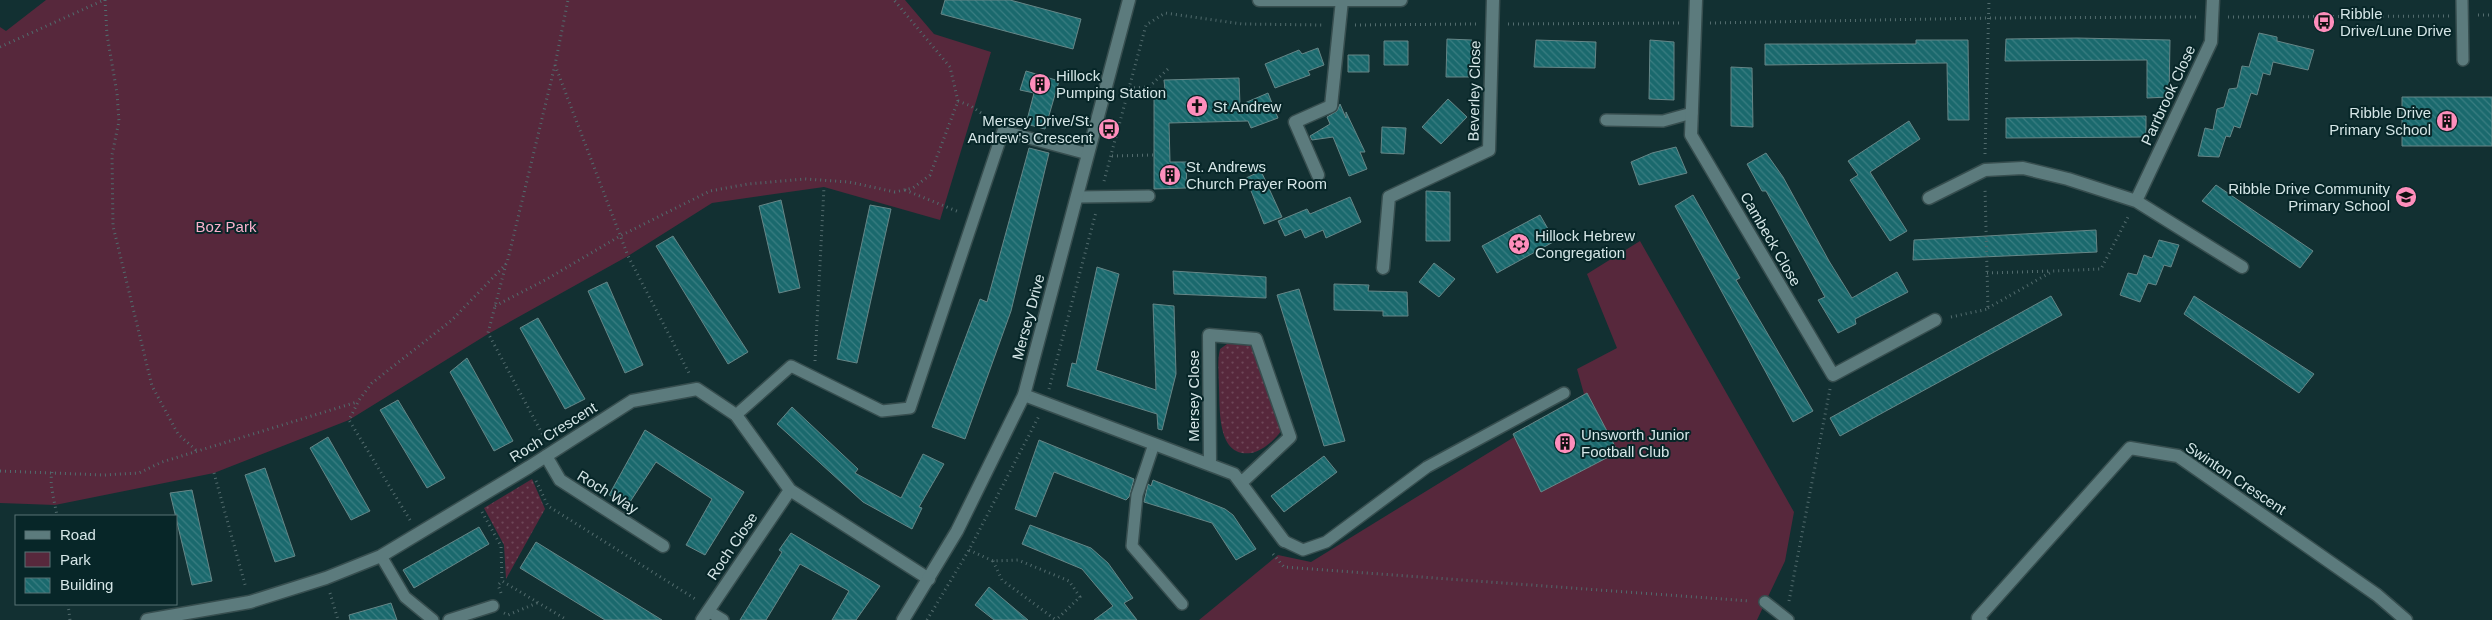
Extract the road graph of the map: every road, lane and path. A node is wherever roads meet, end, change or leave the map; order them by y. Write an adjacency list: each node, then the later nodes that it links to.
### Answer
1 (104, 0): 18 (path); 57 (path)
2 (568, 0): 20 (path)
3 (894, 0): 23 (path)
4 (1129, 0): 27 (street, Mersey Drive)
5 (1267, 0): 6 (street)
6 (1342, 0): 7 (street); 17 (street)
7 (1401, 0)
8 (1493, 0): 16 (street, Beverley Close)
9 (1696, 0): 15 (street, Cambeck Close)
10 (2213, 0): 14 (street, Parrbrook Close)
11 (2462, 0): 13 (lane)
12 (2492, 15): 13 (path)
13 (2462, 16): 14 (path); 19 (lane)
14 (2212, 17): 15 (path); 37 (street, Parrbrook Close)
15 (1695, 23): 16 (path); 24 (street, Cambeck Close)
16 (1492, 24): 17 (path); 42 (street, Beverley Close)
17 (1339, 25): 22 (path); 30 (street)
18 (0, 47)
19 (2464, 60)
20 (555, 65): 39 (path); 40 (path)
21 (1169, 68): 22 (path)
22 (1129, 88): 29 (path)
23 (958, 101): 26 (path); 32 (path)
24 (1692, 113): 25 (lane); 48 (street, Cambeck Close)
25 (1606, 120)
26 (1003, 131): 27 (lane); 38 (lane)
27 (1088, 154): 34 (street, Mersey Drive)
28 (1153, 155): 29 (path)
29 (1111, 156): 35 (path)
30 (1318, 175)
31 (824, 187): 49 (path)
32 (904, 190): 38 (path); 39 (path)
33 (1149, 196): 35 (lane)
34 (1077, 197): 35 (lane); 52 (street, Mersey Drive)
35 (1100, 197): 54 (path)
36 (1929, 198): 37 (street)
37 (2136, 201): 41 (street); 43 (path)
38 (974, 218): 49 (lane)
39 (620, 236): 45 (path); 50 (path)
40 (506, 262): 45 (path); 53 (path)
41 (2242, 267)
42 (1383, 268)
43 (2053, 271): 44 (path); 46 (path)
44 (1987, 273)
45 (495, 306): 58 (path)
46 (1988, 309)
47 (1935, 320): 48 (street)
48 (1833, 375): 83 (path)
49 (814, 378): 55 (lane)
50 (697, 389): 55 (street); 58 (street, Roch Crescent)
51 (1564, 393): 69 (lane)
52 (1024, 395): 54 (street, Mersey Close); 75 (street, Mersey Drive)
53 (358, 402): 57 (path); 68 (path)
54 (1046, 403): 56 (street, Mersey Close); 71 (path)
55 (736, 415): 65 (street)
56 (1154, 444): 59 (street, Mersey Close); 79 (lane)
57 (197, 451): 62 (path)
58 (550, 454): 60 (street, Roch Crescent); 70 (street, Roch Way)
59 (1210, 465): 64 (street, Mersey Close); 64 (street, Mersey Close)
60 (529, 467): 66 (street, Roch Crescent); 82 (path)
61 (0, 471): 62 (path)
62 (52, 472): 67 (path)
63 (214, 473): 76 (path)
64 (1240, 483): 69 (street, Mersey Close)
65 (790, 490): 75 (street); 82 (street, Roch Close)
66 (473, 500): 68 (street, Roch Crescent); 78 (path)
67 (57, 515)
68 (418, 533): 72 (street, Roch Crescent)
69 (1281, 538): 77 (path)
70 (663, 546)
71 (969, 550): 73 (path); 93 (path)
72 (381, 556): 74 (street, Roch Crescent); 88 (lane)
73 (993, 561): 94 (path); 94 (path)
74 (326, 578): 76 (street, Roch Crescent); 87 (path)
75 (929, 579): 92 (street, Mersey Drive)
76 (250, 602): 86 (street, Roch Crescent)
77 (1765, 602): 83 (lane)
78 (538, 603): 81 (path); 90 (path)
79 (1182, 604)
80 (68, 605): 85 (path)
81 (493, 606): 89 (lane)
82 (707, 613): 91 (lane)
83 (1786, 618)
84 (1979, 619): 95 (street, Swinton Crescent)
85 (70, 620)
86 (147, 620)
87 (338, 620)
88 (433, 620)
89 (449, 620)
90 (567, 620)
91 (723, 620)
92 (903, 620)
93 (927, 620)
94 (1056, 620)
95 (2406, 620)

